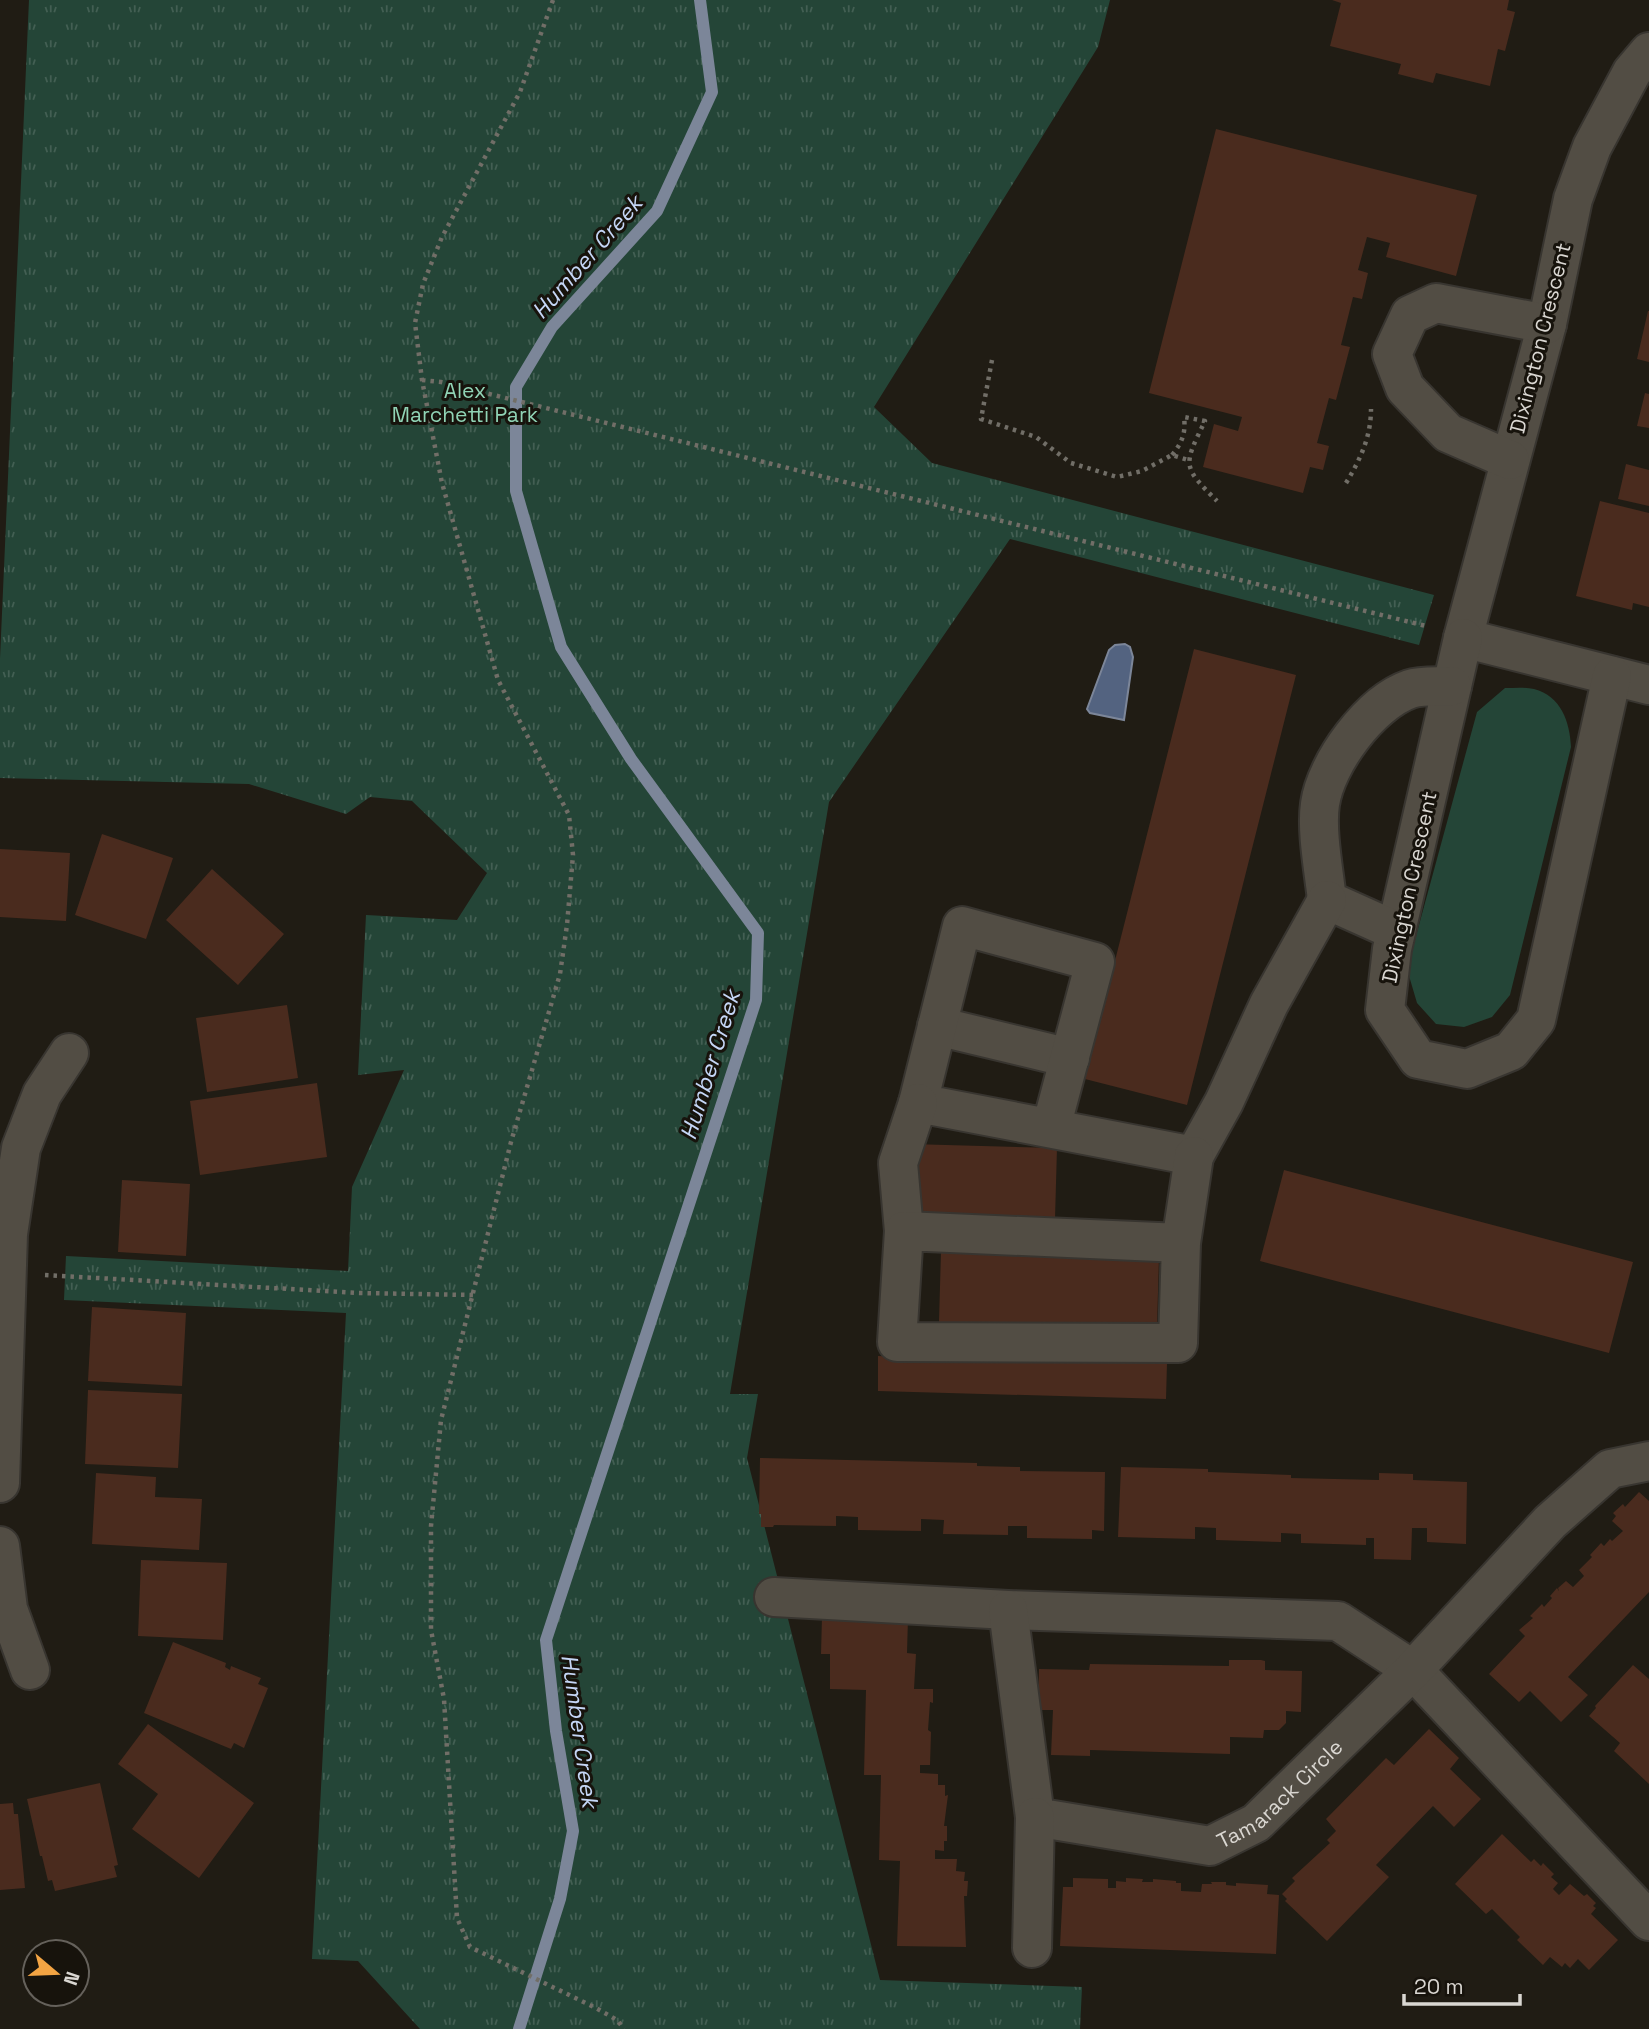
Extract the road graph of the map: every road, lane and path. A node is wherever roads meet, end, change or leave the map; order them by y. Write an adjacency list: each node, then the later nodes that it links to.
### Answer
1 (553, 0): 6 (path)
2 (1649, 52): 3 (street, Dixington Crescent)
3 (1547, 324): 4 (street); 9 (street, Dixington Crescent)
4 (1392, 354): 9 (street); 10 (path)
5 (992, 360): 7 (path)
6 (422, 380): 12 (path); 28 (path)
7 (1172, 456): 8 (path); 8 (path)
8 (1188, 460): 11 (path)
9 (1510, 460): 12 (street, Dixington Crescent)
10 (1346, 484)
11 (1217, 500)
12 (1463, 638): 13 (street); 15 (street, Dixington Crescent)
13 (1612, 676): 14 (street); 17 (street, Dixington Crescent)
14 (1649, 685)
15 (1452, 686): 16 (street); 17 (street, Dixington Crescent)
16 (1327, 900): 17 (street); 23 (street)
17 (1396, 931)
18 (937, 1026): 20 (street); 20 (street); 21 (street)
19 (69, 1053): 25 (street)
20 (1070, 1058): 22 (street)
21 (918, 1103): 22 (street); 24 (street)
22 (1051, 1128): 23 (street)
23 (1194, 1156): 26 (street)
24 (904, 1231): 26 (street); 26 (street)
25 (4, 1235): 27 (street)
26 (1181, 1242)
27 (6, 1273): 28 (path); 30 (street)
28 (474, 1295): 39 (path)
29 (1649, 1461): 35 (street, Tamarack Circle)
30 (0, 1483)
31 (0, 1546): 34 (street)
32 (774, 1597): 33 (street)
33 (1008, 1610): 35 (street); 36 (street)
34 (30, 1670)
35 (1413, 1670): 36 (street, Tamarack Circle); 37 (street)
36 (1035, 1817): 38 (street)
37 (1649, 1921)
38 (1032, 1948)
39 (624, 2029)

